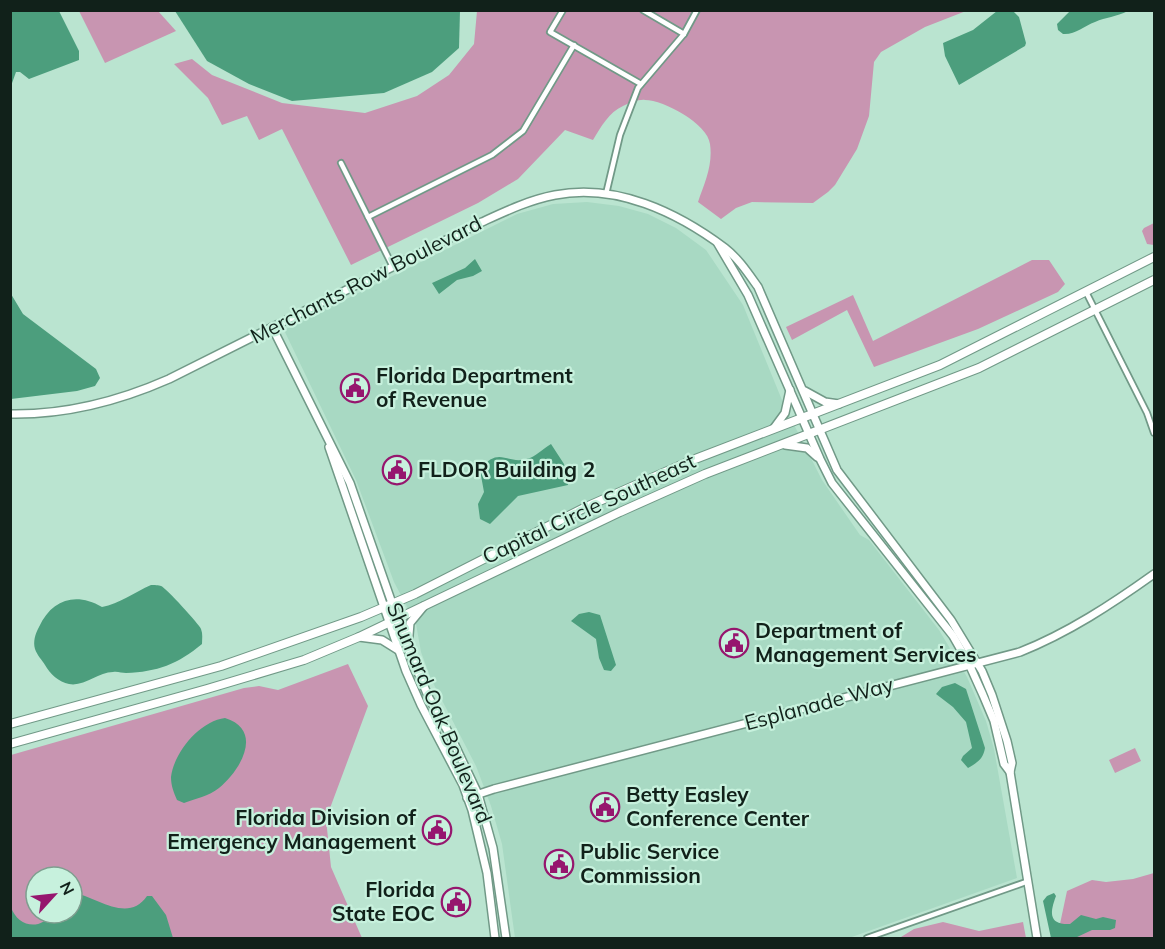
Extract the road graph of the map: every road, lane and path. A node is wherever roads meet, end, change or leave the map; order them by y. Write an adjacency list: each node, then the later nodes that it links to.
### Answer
1 (563, 10): 5 (street)
2 (643, 10): 4 (street)
3 (697, 10): 4 (street)
4 (684, 34): 6 (street)
5 (574, 45): 6 (street); 9 (street)
6 (641, 84): 8 (street)
7 (341, 163): 9 (street)
8 (606, 194): 10 (street, Merchants Row Boulevard); 12 (street, Merchants Row Boulevard)
9 (368, 217): 12 (street)
10 (718, 244): 17 (street, Merchants Row Boulevard); 18 (street, Merchants Row Boulevard)
11 (1155, 258): 14 (main road, Capital Circle Southeast)
12 (393, 267): 16 (street, Merchants Row Boulevard)
13 (1155, 280): 15 (main road, Capital Circle Southeast)
14 (1086, 292): 15 (street); 19 (main road, Capital Circle Southeast)
15 (1095, 310): 24 (main road, Capital Circle Southeast); 25 (street)
16 (272, 327): 20 (street, Merchants Row Boulevard); 32 (street, Shumard Oak Boulevard)
17 (802, 389): 19 (street); 21 (street, Merchants Row Boulevard)
18 (790, 390): 22 (street, Merchants Row Boulevard); 23 (street)
19 (839, 404): 21 (main road, Capital Circle Southeast)
20 (10, 414)
21 (813, 414): 22 (main road, Capital Circle Southeast); 24 (street, Merchants Row Boulevard)
22 (802, 418): 23 (main road, Capital Circle Southeast); 26 (street, Merchants Row Boulevard)
23 (774, 428): 32 (main road, Capital Circle Southeast)
24 (819, 431): 26 (main road, Capital Circle Southeast); 29 (street, Merchants Row Boulevard)
25 (1155, 433)
26 (809, 435): 27 (main road, Capital Circle Southeast); 28 (street, Merchants Row Boulevard)
27 (785, 445): 28 (street); 33 (main road, Capital Circle Southeast)
28 (820, 459): 30 (street, Merchants Row Boulevard)
29 (878, 526): 30 (street); 38 (street, Merchants Row Boulevard)
30 (871, 532): 38 (street, Merchants Row Boulevard)
31 (1155, 574): 38 (street, Esplanade Way)
32 (389, 606): 34 (street, Shumard Oak Boulevard); 39 (main road, Capital Circle Southeast)
33 (424, 606): 34 (main road, Capital Circle Southeast); 36 (street)
34 (393, 620): 35 (main road, Capital Circle Southeast); 36 (street, Shumard Oak Boulevard); 37 (street, Shumard Oak Boulevard)
35 (359, 637): 37 (street); 42 (main road, Capital Circle Southeast)
36 (408, 649): 40 (street, Shumard Oak Boulevard)
37 (399, 651): 41 (street, Shumard Oak Boulevard)
38 (973, 663): 43 (street, Esplanade Way); 45 (street, Merchants Row Boulevard)
39 (10, 724)
40 (451, 737): 41 (street); 43 (street, Shumard Oak Boulevard)
41 (441, 743): 44 (street, Shumard Oak Boulevard)
42 (10, 744)
43 (478, 794): 44 (street, Esplanade Way); 47 (street, Shumard Oak Boulevard)
44 (467, 798): 46 (street, Shumard Oak Boulevard)
45 (1026, 882): 48 (street); 49 (street, Merchants Row Boulevard)
46 (495, 939)
47 (506, 939)
48 (867, 939)
49 (1037, 939)

